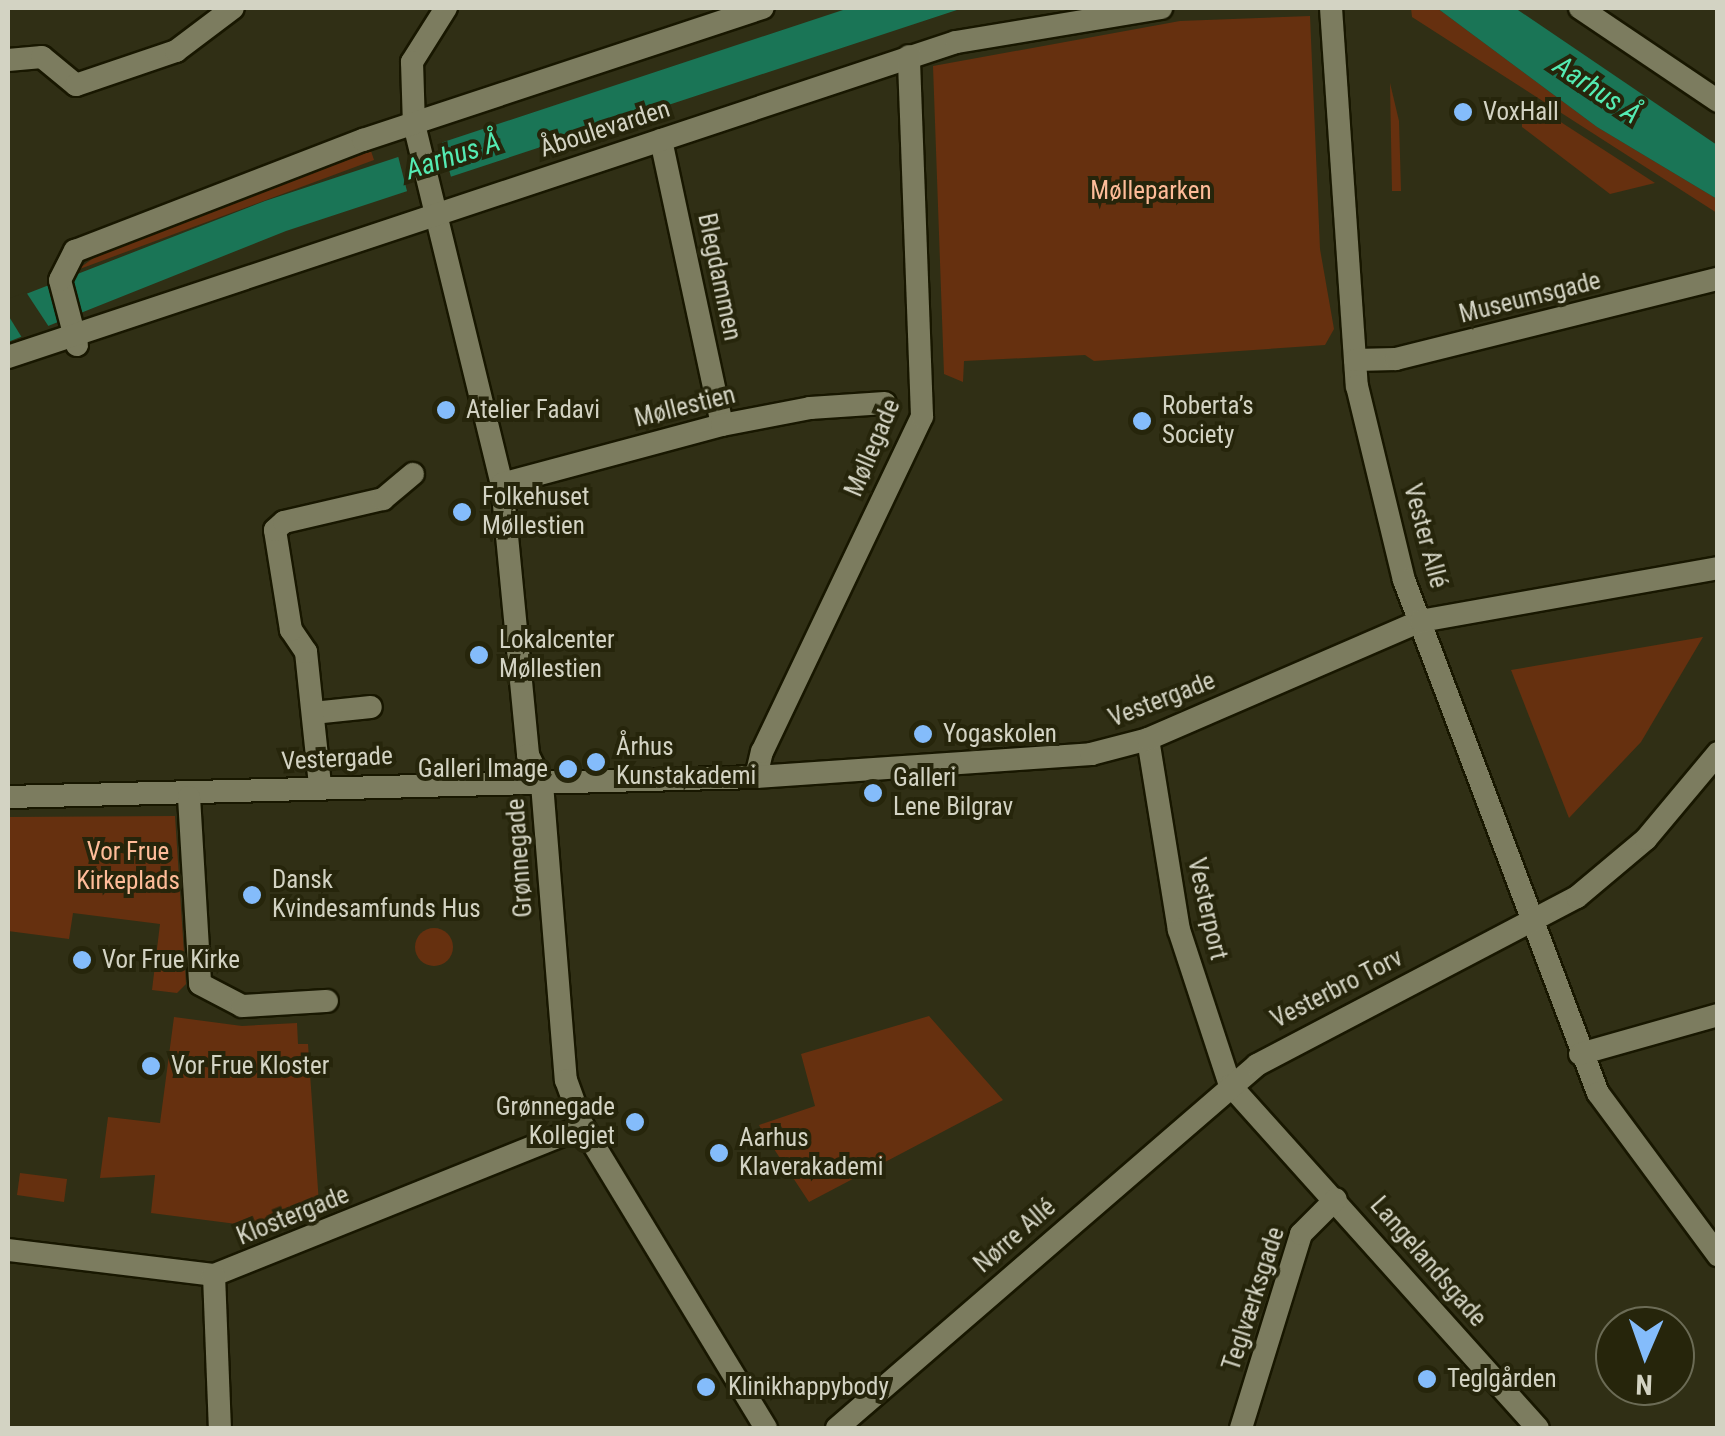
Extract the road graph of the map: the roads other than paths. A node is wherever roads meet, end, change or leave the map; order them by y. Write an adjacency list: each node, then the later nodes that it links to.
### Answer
1 (233, 8): 8 (street)
2 (446, 8): 10 (street, Grønnegade)
3 (763, 8): 10 (street)
4 (1161, 8): 7 (street, Åboulevarden)
5 (1331, 8): 16 (street, Vester Allé)
6 (1580, 8): 9 (street)
7 (908, 56): 11 (street, Åboulevarden); 27 (street, Møllegade)
8 (8, 60)
9 (1718, 101)
10 (416, 133): 12 (street, Grønnegade); 14 (street)
11 (661, 140): 12 (street, Åboulevarden); 18 (street, Blegdammen)
12 (434, 207): 14 (street, Åboulevarden); 20 (street, Grønnegade)
13 (1718, 279): 16 (street, Museumsgade)
14 (74, 335): 15 (street, Åboulevarden)
15 (8, 356)
16 (1354, 360): 22 (street, Vester Allé)
17 (886, 404): 18 (street, Møllestien)
18 (722, 425): 20 (street, Møllestien)
19 (413, 474): 24 (street)
20 (502, 484): 28 (street, Grønnegade)
21 (1718, 568): 22 (street, Vestergade)
22 (1421, 621): 25 (street, Vestergade); 32 (street, Vester Allé)
23 (371, 707): 24 (street)
24 (313, 714): 29 (street)
25 (1148, 740): 27 (street, Vestergade); 36 (street, Vesterport)
26 (1718, 753): 32 (street, Vesterbro Torv)
27 (756, 777): 28 (street, Vestergade)
28 (542, 784): 29 (street, Vestergade); 37 (street, Grønnegade)
29 (320, 786): 31 (street, Vestergade)
30 (8, 797): 31 (street, Vestergade)
31 (189, 797): 33 (street)
32 (1533, 921): 35 (street, Vester Allé); 36 (street, Vesterbro Torv)
33 (327, 1000)
34 (1718, 1015): 35 (street)
35 (1580, 1054): 40 (street, Vester Allé)
36 (1230, 1085): 38 (street, Langelandsgade); 44 (street, Nørre Allé)
37 (583, 1127): 41 (street, Klostergade); 43 (street, Grønnegade)
38 (1336, 1199): 45 (street, Teglværksgade); 46 (street, Langelandsgade)
39 (8, 1250): 41 (street, Klostergade)
40 (1718, 1255)
41 (214, 1275): 42 (street)
42 (220, 1428)
43 (766, 1428)
44 (837, 1428)
45 (1241, 1428)
46 (1538, 1428)

